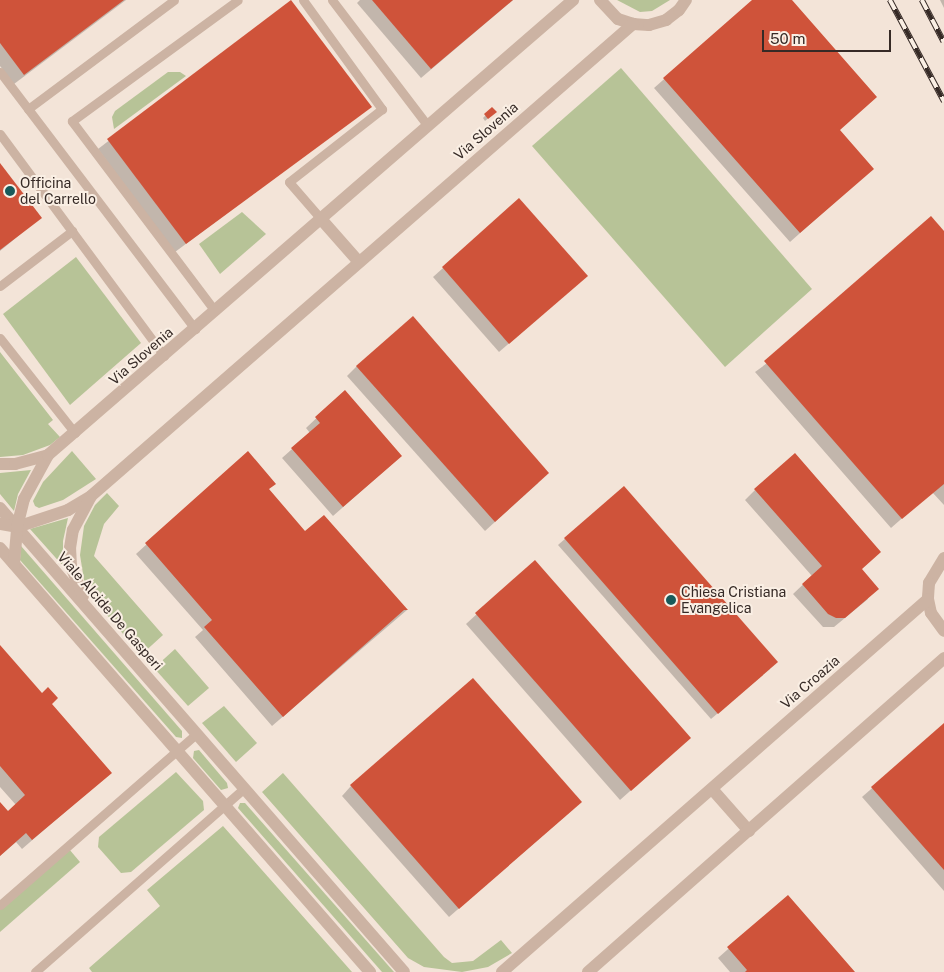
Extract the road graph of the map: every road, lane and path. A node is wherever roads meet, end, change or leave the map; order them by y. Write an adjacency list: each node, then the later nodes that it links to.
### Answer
1 (174, 0): 10 (lane)
2 (238, 0): 17 (lane)
3 (303, 0): 13 (lane)
4 (332, 0): 11 (lane)
5 (573, 0): 11 (street, Via Slovenia)
6 (600, 0): 8 (street)
7 (686, 0): 8 (street)
8 (632, 24): 15 (street, Via Slovenia)
9 (0, 72): 10 (lane)
10 (28, 109): 18 (lane)
11 (428, 126): 13 (street, Via Slovenia)
12 (0, 134): 14 (lane)
13 (321, 219): 15 (street); 17 (street, Via Slovenia)
14 (72, 231): 16 (lane); 20 (lane)
15 (358, 261): 24 (street, Via Slovenia)
16 (0, 286)
17 (215, 311): 18 (street, Via Slovenia)
18 (195, 329): 20 (street, Via Slovenia)
19 (0, 338): 21 (lane)
20 (164, 356): 21 (street, Via Slovenia)
21 (75, 433): 22 (street, Via Slovenia)
22 (48, 455): 23 (street, Via Slovenia); 27 (street, Via Slovenia)
23 (0, 464)
24 (91, 496): 27 (street, Via Slovenia); 32 (street, Via Slovenia)
25 (0, 508): 27 (street, Viale Alcide De Gasperi)
26 (0, 524): 27 (street, Via Slovenia)
27 (17, 527): 30 (street, Via Slovenia); 32 (street, Viale Alcide De Gasperi)
28 (0, 548): 30 (street)
29 (944, 558): 31 (street)
30 (14, 564): 36 (street)
31 (928, 599): 33 (street); 37 (street, Via Croazia)
32 (87, 605): 35 (street, Viale Alcide De Gasperi)
33 (944, 631)
34 (944, 658): 40 (street)
35 (196, 734): 36 (lane); 38 (street, Viale Alcide De Gasperi)
36 (177, 751): 39 (street); 41 (lane)
37 (712, 789): 40 (street); 45 (street, Via Croazia)
38 (244, 790): 39 (lane); 44 (street, Viale Alcide De Gasperi)
39 (226, 806): 42 (lane); 43 (street)
40 (750, 831): 46 (street)
41 (0, 905)
42 (35, 972)
43 (370, 972)
44 (404, 972)
45 (502, 972)
46 (588, 972)

